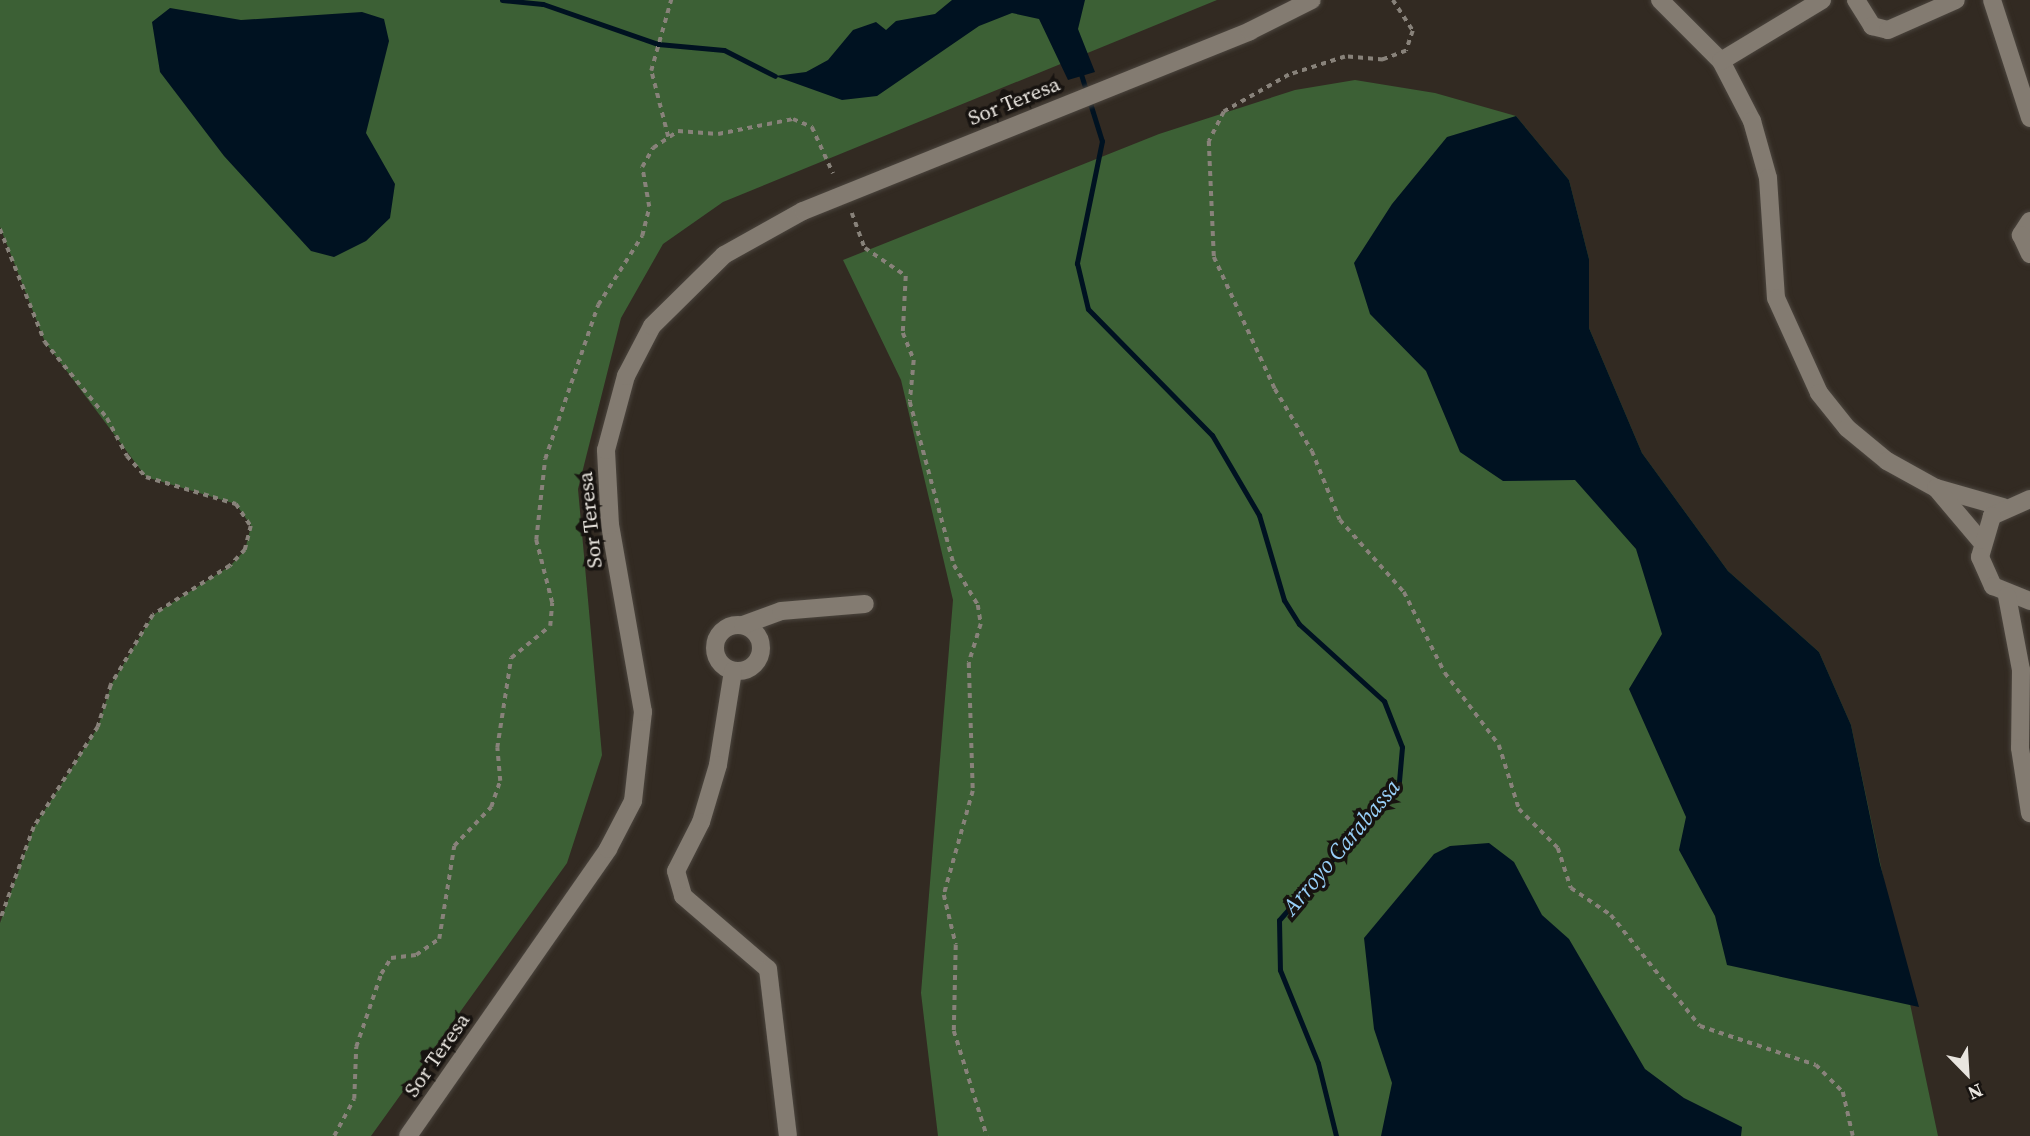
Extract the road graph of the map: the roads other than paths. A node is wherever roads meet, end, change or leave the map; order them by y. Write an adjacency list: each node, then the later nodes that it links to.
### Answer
1 (1312, 0): 23 (street, Sor Teresa)
2 (1660, 0): 7 (street)
3 (1822, 0): 7 (street)
4 (1856, 0): 5 (street)
5 (1956, 0)
6 (1992, 0): 8 (street)
7 (1721, 61): 11 (street)
8 (2030, 118)
9 (2030, 222): 10 (street)
10 (2030, 254)
11 (1936, 488): 13 (street); 14 (street)
12 (2030, 499): 13 (street)
13 (2003, 507): 14 (street)
14 (1980, 540): 15 (street)
15 (2007, 596): 16 (street); 20 (street)
16 (2030, 601)
17 (865, 604): 18 (street)
18 (743, 625): 21 (street); 21 (street)
19 (2030, 643): 20 (street)
20 (2021, 670): 22 (street)
21 (733, 671): 24 (street)
22 (2030, 813)
23 (408, 1136)
24 (788, 1136)

